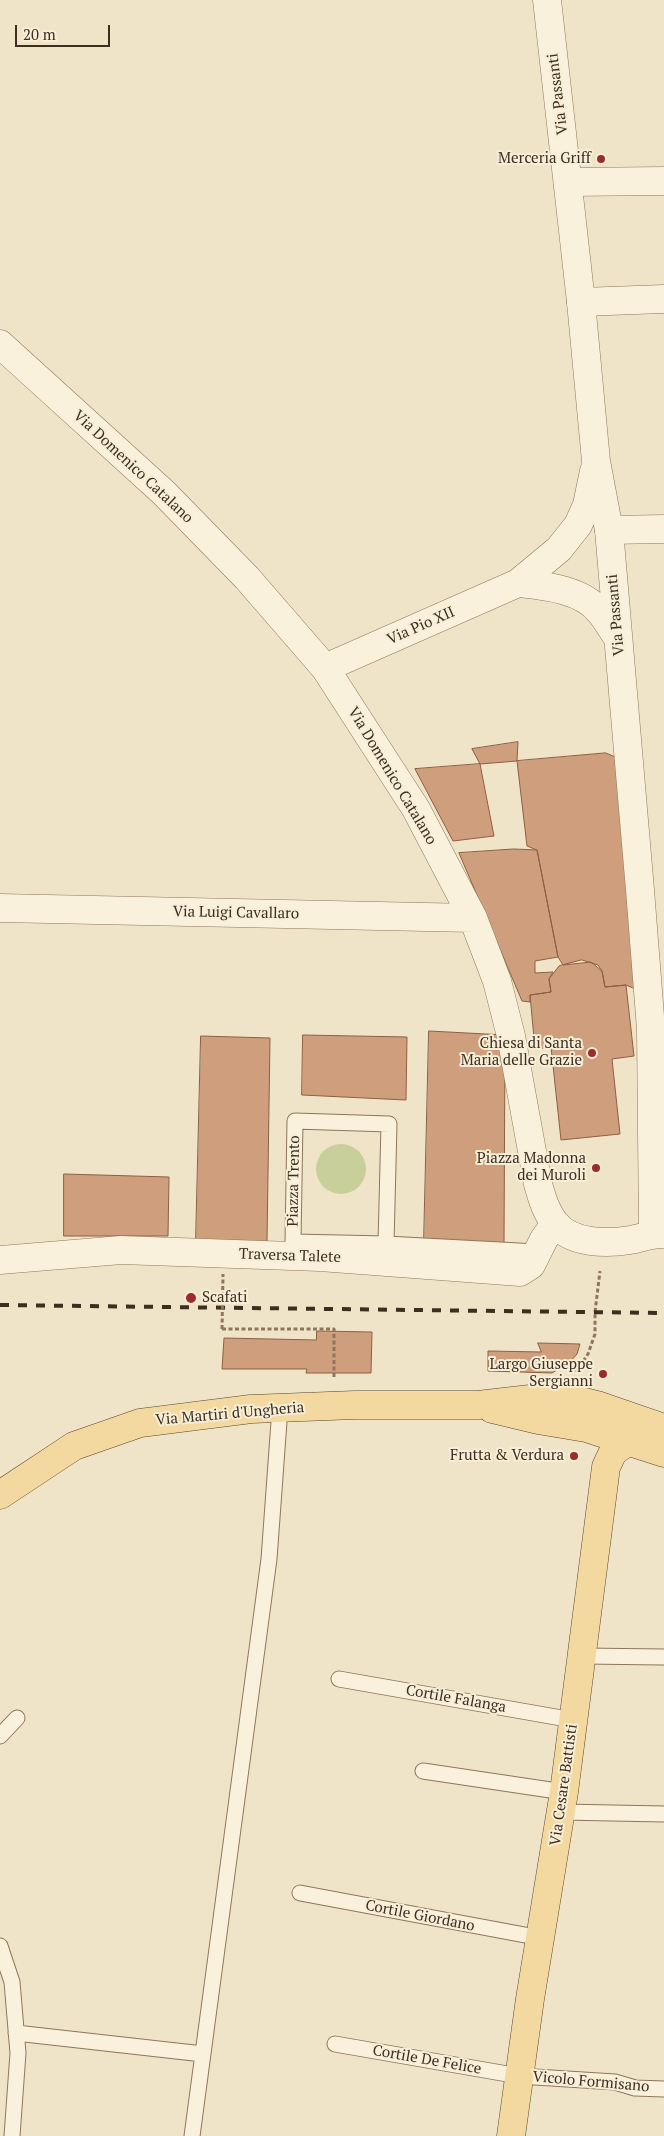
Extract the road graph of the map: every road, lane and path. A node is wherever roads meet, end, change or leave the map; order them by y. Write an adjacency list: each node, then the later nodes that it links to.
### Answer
1 (547, 0): 3 (street, Via Passanti)
2 (664, 181): 3 (street)
3 (568, 182): 5 (street, Via Passanti)
4 (664, 299): 5 (street)
5 (581, 302): 7 (street, Via Passanti)
6 (0, 344): 12 (street, Via Domenico Catalano)
7 (596, 461): 9 (street, Via Passanti); 10 (street, Via Pio XII)
8 (664, 529): 9 (street)
9 (609, 530): 11 (street, Via Passanti)
10 (518, 583): 11 (street, Via Pio XII); 12 (street, Via Pio XII)
11 (618, 638): 16 (street, Via Passanti)
12 (325, 668): 14 (street, Via Domenico Catalano)
13 (0, 908): 14 (street, Via Luigi Cavallaro)
14 (473, 918): 15 (street, Via Domenico Catalano)
15 (555, 1224): 17 (street); 19 (street, Traversa Talete)
16 (659, 1233): 17 (street)
17 (605, 1242): 23 (path)
18 (386, 1244): 18 (lane, Piazza Trento); 19 (lane, Piazza Trento)
19 (538, 1252): 20 (street, Traversa Talete)
20 (0, 1260)
21 (223, 1274): 22 (path, bridge)
22 (325, 1378)
23 (568, 1400): 24 (main road, Via Martiri d'Ungheria); 26 (main road, Via Martiri d'Ungheria)
24 (478, 1405): 25 (main road, Via Martiri d'Ungheria); 27 (main road, Via Martiri d'Ungheria)
25 (280, 1408): 29 (main road, Via Martiri d'Ungheria); 44 (lane)
26 (664, 1428)
27 (627, 1442): 28 (main road, Via Martiri d'Ungheria); 30 (main road, Via Cesare Battisti)
28 (664, 1453)
29 (0, 1495)
30 (582, 1656): 31 (lane); 34 (main road, Via Cesare Battisti)
31 (664, 1657)
32 (339, 1679): 34 (lane, Cortile Falanga)
33 (17, 1718): 35 (lane)
34 (573, 1720): 37 (main road, Via Cesare Battisti)
35 (0, 1736)
36 (423, 1771): 37 (lane)
37 (562, 1802): 38 (lane); 40 (main road, Via Cesare Battisti)
38 (664, 1814)
39 (300, 1893): 40 (lane, Cortile Giordano)
40 (541, 1938): 45 (main road, Via Cesare Battisti)
41 (0, 1946): 42 (lane)
42 (16, 2033): 44 (lane); 47 (lane)
43 (335, 2044): 45 (lane, Cortile De Felice)
44 (203, 2054): 48 (lane)
45 (519, 2076): 46 (lane, Vicolo Formisano); 49 (main road, Via Cesare Battisti)
46 (664, 2089)
47 (12, 2136)
48 (192, 2136)
49 (511, 2136)

